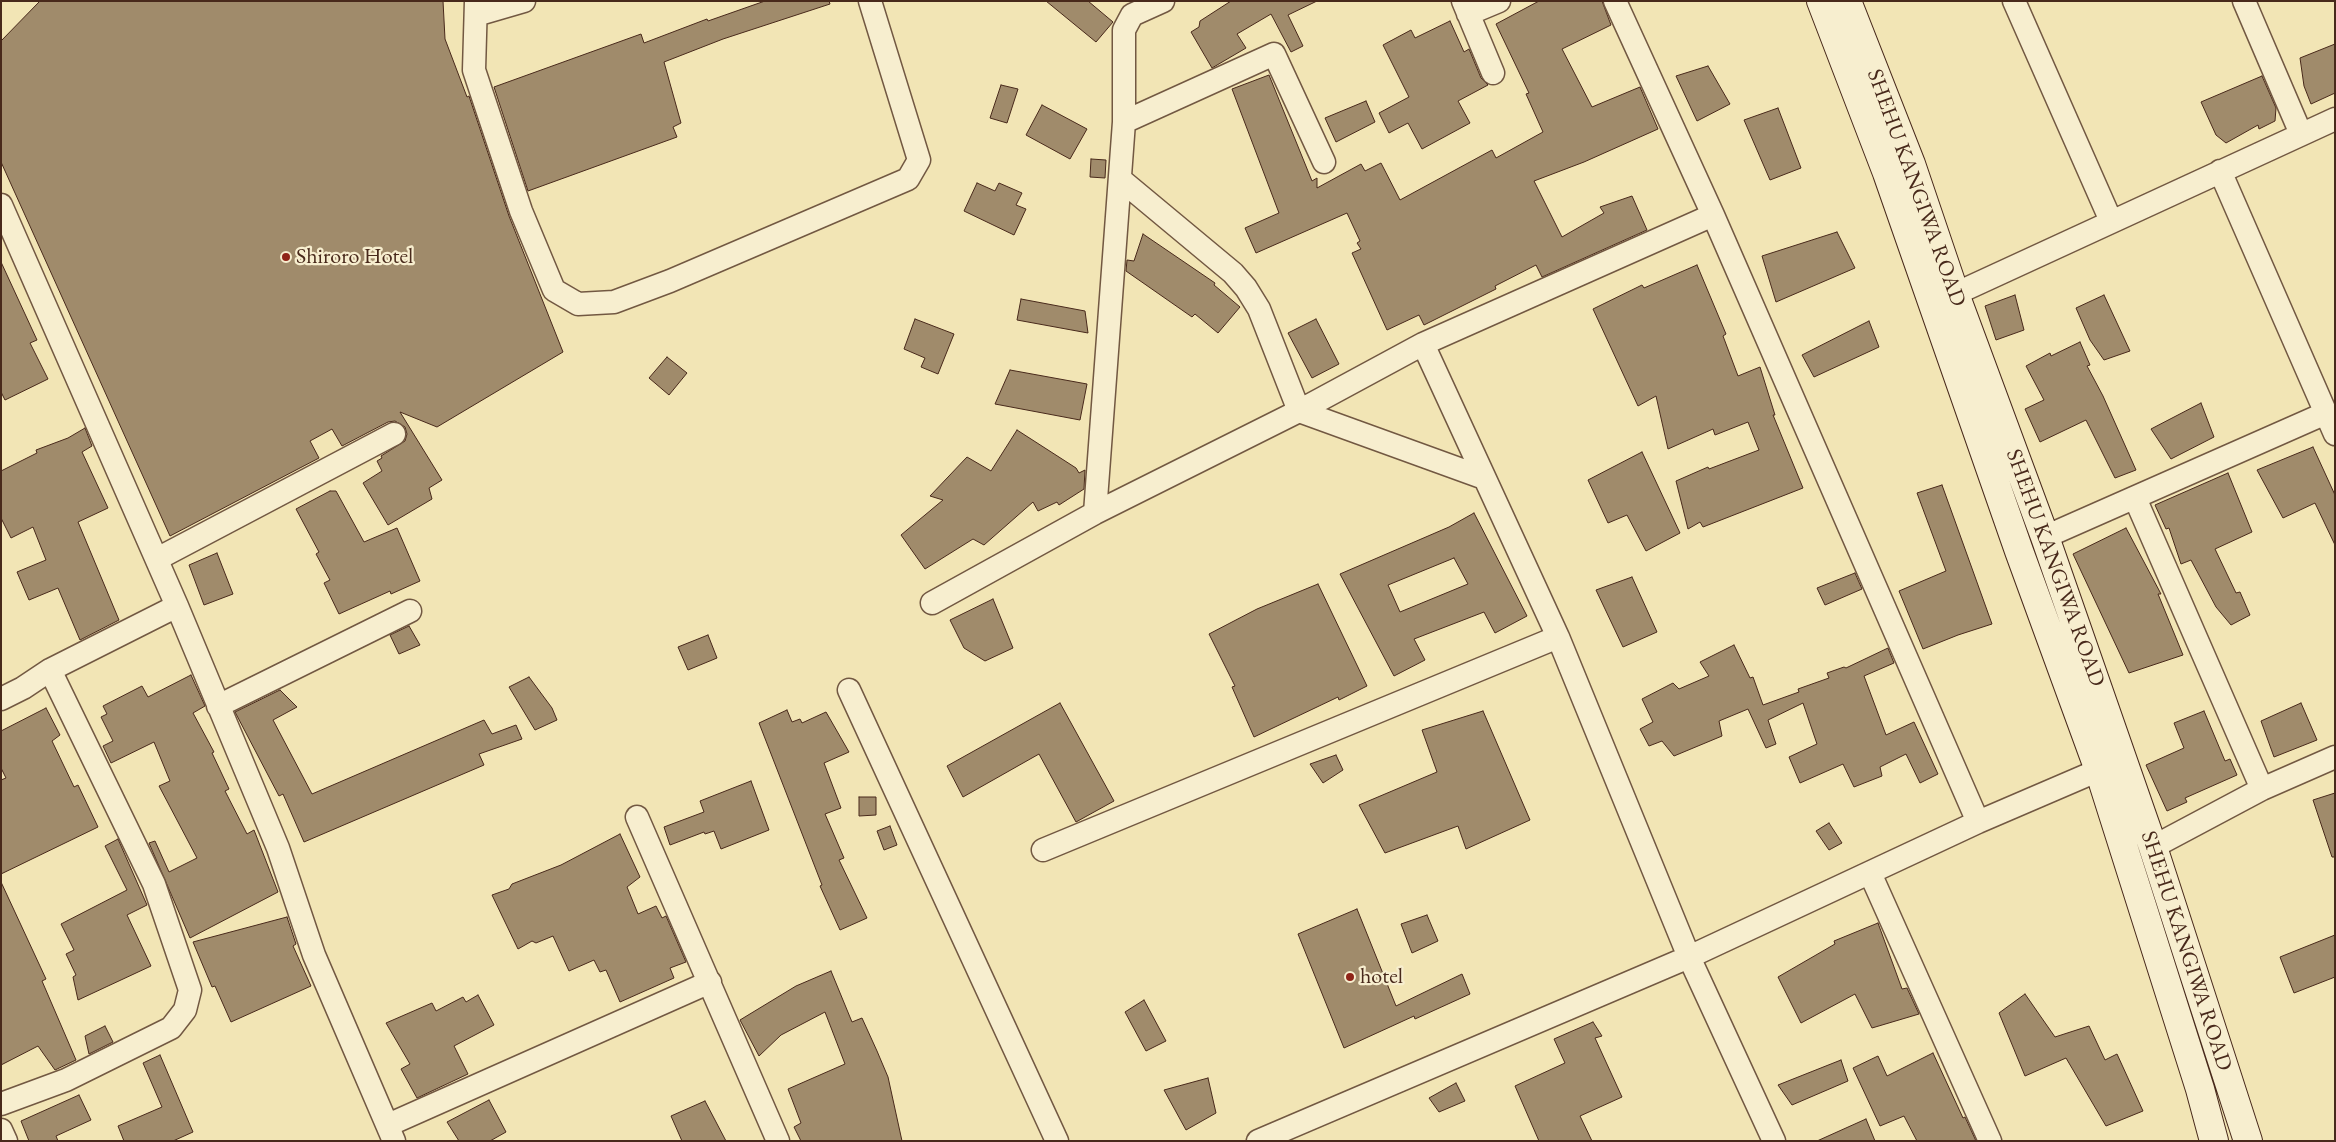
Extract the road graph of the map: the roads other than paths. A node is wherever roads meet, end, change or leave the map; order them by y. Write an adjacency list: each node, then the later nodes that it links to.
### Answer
1 (524, 1): 10 (street)
2 (870, 1): 10 (street)
3 (1163, 1): 14 (street)
4 (1499, 1): 11 (street)
5 (1615, 1): 21 (street)
6 (1821, 1): 17 (main road, SHEHU KANGIWA ROAD)
7 (1847, 1): 17 (main road, SHEHU KANGIWA ROAD)
8 (2014, 1): 22 (street)
9 (2244, 1): 15 (street)
10 (476, 8)
11 (1465, 8): 12 (street)
12 (1493, 73)
13 (2335, 119): 15 (street)
14 (1124, 122): 16 (street); 19 (street)
15 (2301, 134): 18 (street)
16 (1324, 162)
17 (1899, 169): 23 (main road, SHEHU KANGIWA ROAD); 43 (main road, SHEHU KANGIWA ROAD)
18 (2220, 171): 22 (street); 26 (street)
19 (1120, 179): 25 (street); 31 (street)
20 (1, 205): 33 (street)
21 (1713, 215): 24 (street); 46 (street)
22 (2111, 220): 23 (street)
23 (1955, 294): 32 (main road, SHEHU KANGIWA ROAD)
24 (1423, 344): 25 (street); 29 (street)
25 (1299, 412): 29 (street); 31 (street)
26 (2326, 413): 28 (street); 30 (street)
27 (394, 434): 33 (street)
28 (2335, 434)
29 (1484, 478): 37 (street)
30 (2135, 498): 32 (street); 44 (street)
31 (1095, 513): 34 (street)
32 (2045, 536): 47 (main road, SHEHU KANGIWA ROAD)
33 (157, 559): 35 (street)
34 (932, 602)
35 (177, 606): 38 (street); 41 (street)
36 (410, 611): 41 (street)
37 (1558, 637): 48 (street); 50 (street)
38 (50, 670): 40 (street); 52 (street)
39 (849, 690): 57 (street)
40 (1, 699)
41 (218, 706): 54 (street)
42 (2335, 757): 44 (street)
43 (2099, 770): 46 (street); 61 (main road, SHEHU KANGIWA ROAD)
44 (2262, 789): 47 (street)
45 (637, 817): 51 (street)
46 (1978, 822): 49 (street)
47 (2153, 847): 62 (main road, SHEHU KANGIWA ROAD)
48 (1043, 850)
49 (1870, 873): 50 (street); 60 (street)
50 (1689, 958): 58 (street); 59 (street)
51 (710, 982): 54 (street); 56 (street)
52 (1, 1104)
53 (1, 1130): 55 (street)
54 (391, 1133)
55 (6, 1141)
56 (778, 1141)
57 (1057, 1141)
58 (1258, 1141)
59 (1774, 1141)
60 (1990, 1141)
61 (2214, 1141)
62 (2248, 1141)

